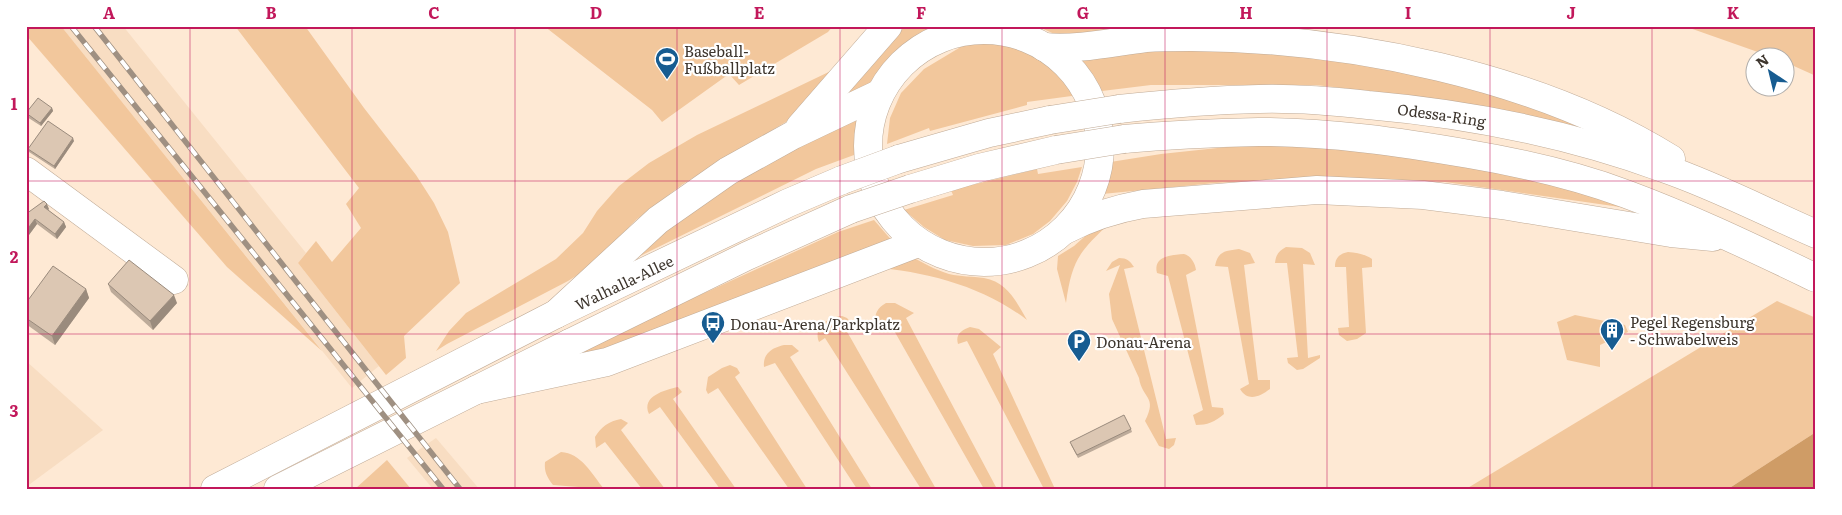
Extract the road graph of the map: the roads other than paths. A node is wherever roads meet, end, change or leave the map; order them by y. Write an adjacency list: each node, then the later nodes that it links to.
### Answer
1 (888, 26): 10 (main road)
2 (1111, 26): 6 (main road)
3 (1281, 26): 7 (main road)
4 (959, 29): 5 (main road); 8 (main road)
5 (1030, 37): 6 (main road); 13 (main road)
6 (1147, 38): 7 (main road)
7 (1321, 45): 12 (main road)
8 (879, 94): 10 (main road); 16 (main road)
9 (1050, 120): 12 (main road, Odessa-Ring, bridge); 19 (main road, Walhalla-Allee, bridge)
10 (793, 135): 19 (main road)
11 (26, 171): 18 (main road)
12 (1721, 190): 14 (main road, Odessa-Ring)
13 (1065, 230): 15 (main road); 16 (main road)
14 (1816, 234)
15 (1732, 238): 17 (main road); 20 (main road, Walhalla-Allee, bridge)
16 (918, 244): 20 (main road)
17 (1816, 278)
18 (174, 280)
19 (556, 314): 21 (main road, Walhalla-Allee)
20 (476, 390): 22 (main road, Walhalla-Allee)
21 (216, 489)
22 (278, 489)

